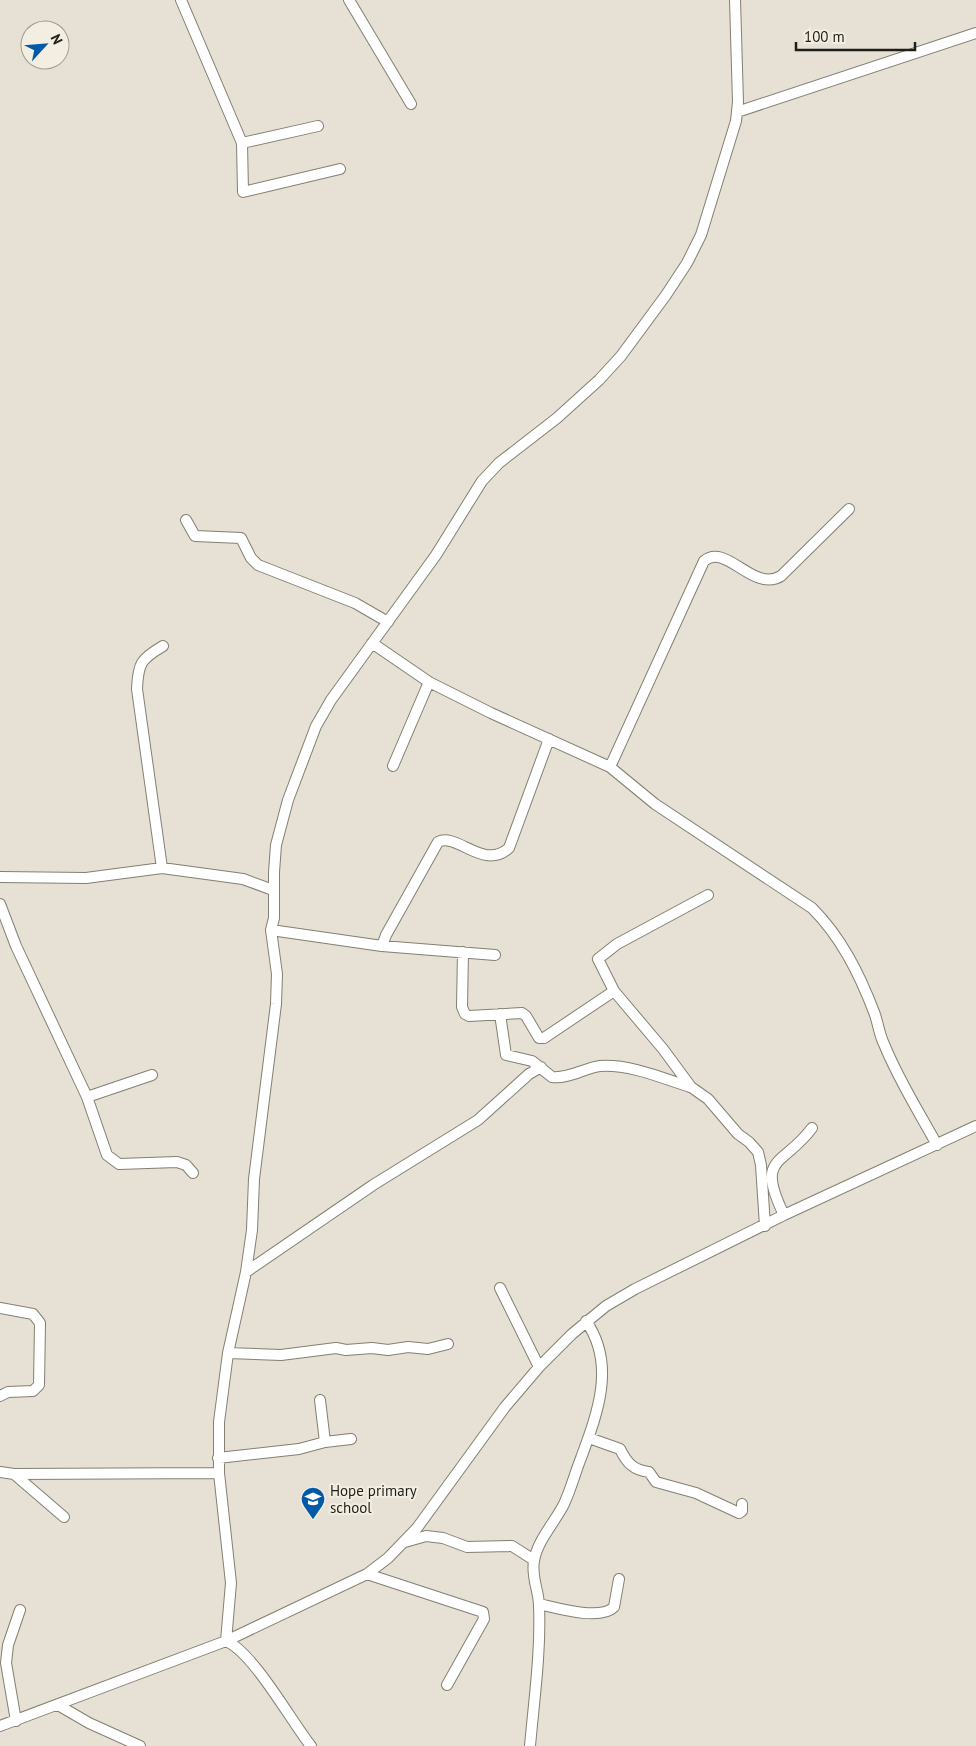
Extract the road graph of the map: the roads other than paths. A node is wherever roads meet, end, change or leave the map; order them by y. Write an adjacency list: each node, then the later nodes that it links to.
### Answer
1 (181, 0): 8 (street)
2 (349, 0): 5 (street)
3 (735, 0): 6 (street)
4 (976, 33): 6 (street)
5 (411, 104)
6 (737, 112): 12 (street)
7 (318, 126): 8 (street)
8 (242, 142): 9 (street)
9 (340, 169)
10 (849, 509): 18 (street)
11 (186, 520): 12 (street)
12 (388, 622): 13 (street)
13 (372, 642): 15 (street); 21 (street)
14 (163, 646): 19 (street)
15 (430, 682): 16 (street); 17 (street)
16 (549, 739): 18 (street); 25 (street)
17 (393, 766)
18 (610, 767): 36 (street)
19 (162, 868): 20 (street); 21 (street)
20 (0, 877)
21 (273, 890): 24 (street)
22 (708, 895): 28 (street)
23 (0, 904): 33 (street)
24 (271, 930): 25 (street); 42 (street)
25 (382, 946): 26 (street)
26 (463, 952): 27 (street); 29 (street)
27 (495, 955)
28 (614, 991): 29 (street); 32 (street)
29 (500, 1014): 30 (street)
30 (541, 1068): 32 (street); 42 (street)
31 (152, 1075): 33 (street)
32 (691, 1087): 37 (street)
33 (87, 1097): 39 (street)
34 (976, 1126): 36 (street)
35 (812, 1128): 38 (street)
36 (937, 1145): 40 (street)
37 (758, 1152): 38 (street); 41 (street)
38 (780, 1158): 40 (street)
39 (193, 1173)
40 (784, 1215): 41 (street)
41 (765, 1226): 45 (street)
42 (246, 1272): 47 (street)
43 (500, 1288): 48 (street)
44 (0, 1308): 49 (street)
45 (586, 1321): 48 (street); 51 (street)
46 (448, 1344): 47 (street)
47 (228, 1353): 54 (street)
48 (539, 1367): 60 (street)
49 (0, 1396)
50 (320, 1400): 53 (street)
51 (588, 1438): 58 (street); 61 (street)
52 (351, 1439): 53 (street)
53 (325, 1442): 54 (street)
54 (218, 1458): 56 (street)
55 (0, 1472): 57 (street)
56 (219, 1473): 57 (street); 66 (street)
57 (14, 1474): 59 (street)
58 (742, 1504)
59 (64, 1516)
60 (404, 1542): 61 (street); 62 (street)
61 (534, 1560): 64 (street)
62 (367, 1574): 66 (street); 67 (street)
63 (619, 1579): 64 (street)
64 (539, 1604): 73 (street)
65 (20, 1610): 69 (street)
66 (226, 1641): 68 (street); 72 (street)
67 (447, 1685)
68 (58, 1705): 69 (street); 71 (street)
69 (16, 1722): 70 (street)
70 (0, 1726)
71 (140, 1746)
72 (312, 1746)
73 (530, 1746)

